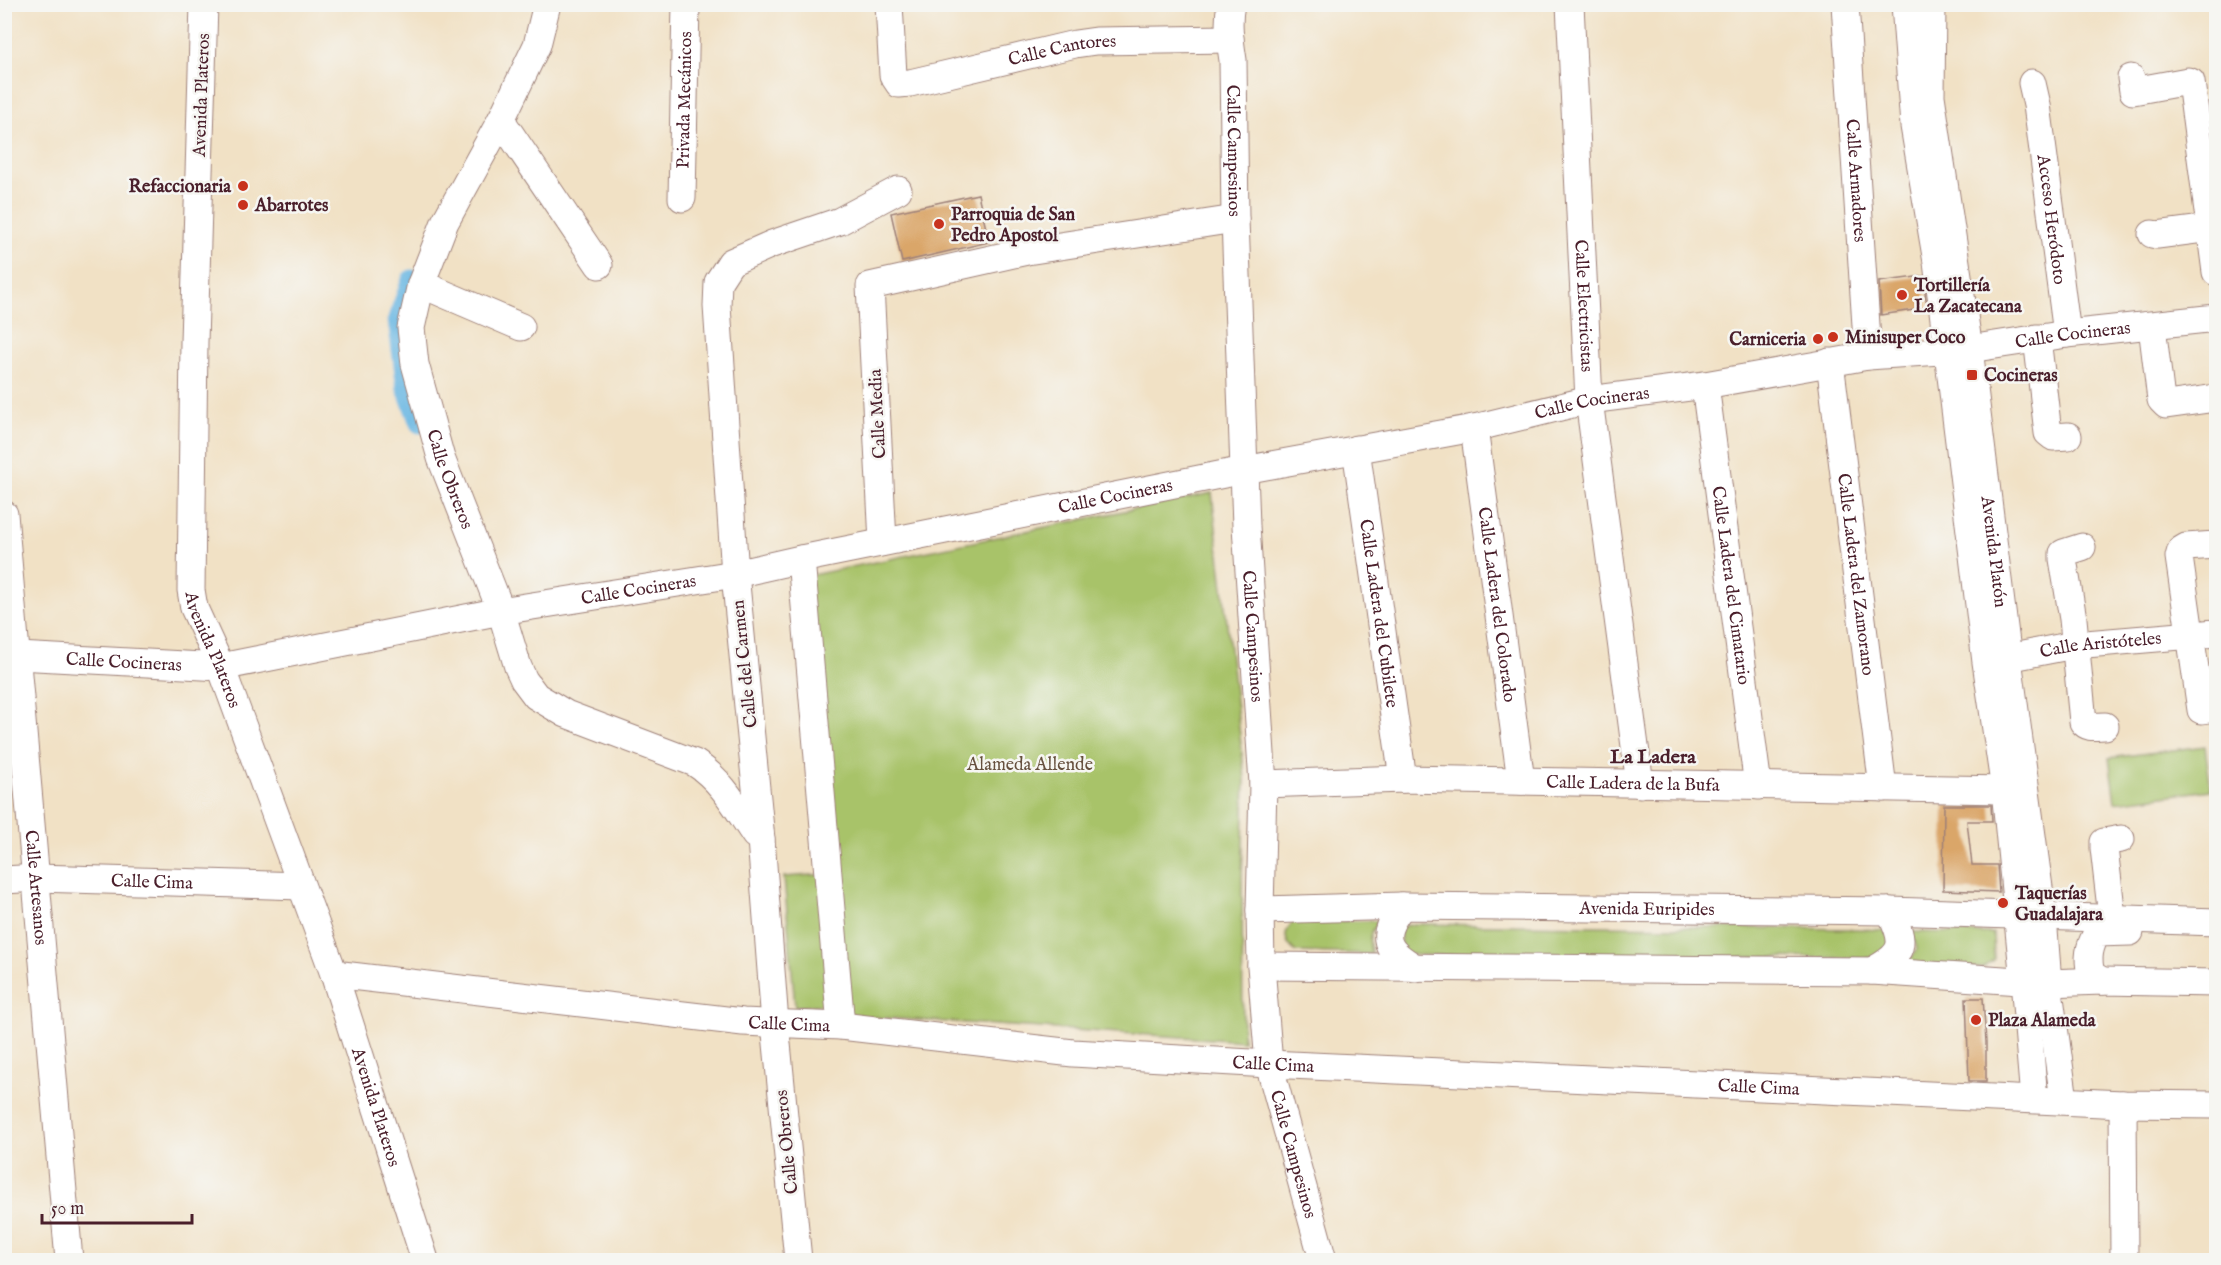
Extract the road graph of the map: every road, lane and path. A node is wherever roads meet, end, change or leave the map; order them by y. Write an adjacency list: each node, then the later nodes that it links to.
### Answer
1 (204, 4): 48 (street, Avenida Plateros)
2 (547, 4): 13 (street, Calle Obreros)
3 (686, 4): 15 (street, Privada Mecánicos)
4 (889, 4): 10 (street, Calle Cantores)
5 (1231, 4): 10 (street, Calle Campesinos)
6 (1570, 4): 32 (street, Calle Electricistas)
7 (1845, 4): 28 (street, Calle Armadores)
8 (1905, 4): 27 (street, Avenida Platón)
9 (1932, 4): 27 (street, Avenida Platón)
10 (1230, 39): 16 (street, Calle Campesinos)
11 (2132, 84): 17 (street)
12 (2034, 94): 25 (street, Acceso Heródoto)
13 (501, 120): 19 (street); 21 (street, Calle Obreros)
14 (898, 189): 42 (street, Calle del Carmen)
15 (682, 198)
16 (1235, 219): 36 (street, Calle Campesinos); 38 (street, Calle Media)
17 (2211, 228): 18 (street); 20 (street)
18 (2152, 234)
19 (599, 265)
20 (2217, 272)
21 (421, 284): 24 (street); 43 (street, Calle Obreros)
22 (2217, 318): 23 (street, Calle Cocineras)
23 (2152, 326): 25 (street, Calle Cocineras); 31 (street)
24 (521, 327)
25 (2067, 334): 26 (street, Calle Cocineras)
26 (2037, 338): 27 (street, Calle Cocineras); 34 (street)
27 (1958, 350): 28 (street, Calle Cocineras); 47 (street, Avenida Platón)
28 (1868, 356): 29 (street, Calle Cocineras)
29 (1830, 362): 30 (street, Calle Cocineras); 56 (street, Calle Ladera del Zamorano)
30 (1705, 385): 32 (street, Calle Cocineras); 55 (street, Calle Ladera del Cimatario)
31 (2217, 398)
32 (1589, 400): 33 (street, Calle Cocineras); 54 (street, Calle Electricistas)
33 (1474, 428): 35 (street, Calle Cocineras); 52 (street, Calle Ladera del Colorado)
34 (2068, 436)
35 (1356, 449): 36 (street, Calle Cocineras); 51 (street, Calle Ladera del Cubilete)
36 (1244, 470): 38 (street, Calle Cocineras); 53 (street, Calle Campesinos)
37 (4, 514): 46 (street, Calle Artesanos)
38 (883, 542): 41 (street, Calle Cocineras)
39 (2217, 545): 44 (street)
40 (2082, 547): 45 (street)
41 (801, 559): 42 (street, Calle Cocineras); 77 (street)
42 (735, 574): 43 (street, Calle Cocineras); 58 (street, Calle del Carmen)
43 (501, 612): 48 (street, Calle Cocineras); 58 (street, Calle Obreros)
44 (2204, 635): 45 (street, Calle Aristóteles); 49 (street)
45 (2074, 645): 47 (street, Calle Aristóteles); 50 (street)
46 (18, 656): 48 (street, Calle Cocineras); 60 (street, Calle Artesanos)
47 (1997, 660): 57 (street, Avenida Platón); 67 (street, Avenida Platón)
48 (221, 667): 62 (street, Avenida Plateros)
49 (2217, 708)
50 (2105, 726)
51 (1403, 779): 52 (street, Calle Ladera de la Bufa); 53 (street, Calle Ladera de la Bufa)
52 (1521, 782): 54 (street, Calle Ladera de la Bufa)
53 (1263, 784): 64 (street, Calle Campesinos)
54 (1640, 784): 55 (street, Calle Ladera de la Bufa)
55 (1758, 786): 56 (street, Calle Ladera de la Bufa)
56 (1883, 788): 57 (street, Calle Ladera de la Bufa)
57 (2006, 790): 67 (street, Avenida Platón)
58 (761, 839): 76 (street, Calle del Carmen)
59 (2121, 839): 68 (street)
60 (37, 878): 61 (street, Calle Cima); 62 (street, Calle Cima); 83 (street, Calle Artesanos)
61 (4, 879)
62 (301, 886): 72 (street, Avenida Plateros)
63 (1402, 906): 64 (street, Avenida Euripides); 65 (street, Avenida Euripides); 70 (street)
64 (1260, 910): 69 (street, Calle Campesinos)
65 (1890, 911): 67 (street, Avenida Euripides); 71 (street)
66 (2205, 921): 68 (street, Avenida Euripides)
67 (2035, 922): 68 (street, Avenida Euripides); 74 (street, Avenida Platón)
68 (2105, 925): 73 (street)
69 (1261, 966): 70 (street); 78 (street, Calle Campesinos)
70 (1416, 969): 71 (street)
71 (1872, 971): 74 (street)
72 (334, 975): 76 (street, Calle Cima); 84 (street, Avenida Plateros)
73 (2102, 981): 74 (street); 75 (street)
74 (2036, 982): 79 (street, Avenida Platón); 80 (street, Avenida Platón)
75 (2217, 983)
76 (775, 1023): 77 (street, Calle Cima); 85 (street, Calle Obreros)
77 (841, 1026): 78 (street, Calle Cima)
78 (1269, 1064): 79 (street, Calle Cima); 86 (street, Calle Campesinos)
79 (2034, 1099): 80 (street, Calle Cima)
80 (2064, 1100): 81 (street, Calle Cima)
81 (2123, 1104): 82 (street, Calle Cima); 87 (street)
82 (2217, 1105)
83 (69, 1260)
84 (425, 1260)
85 (798, 1260)
86 (1323, 1260)
87 (2124, 1260)

